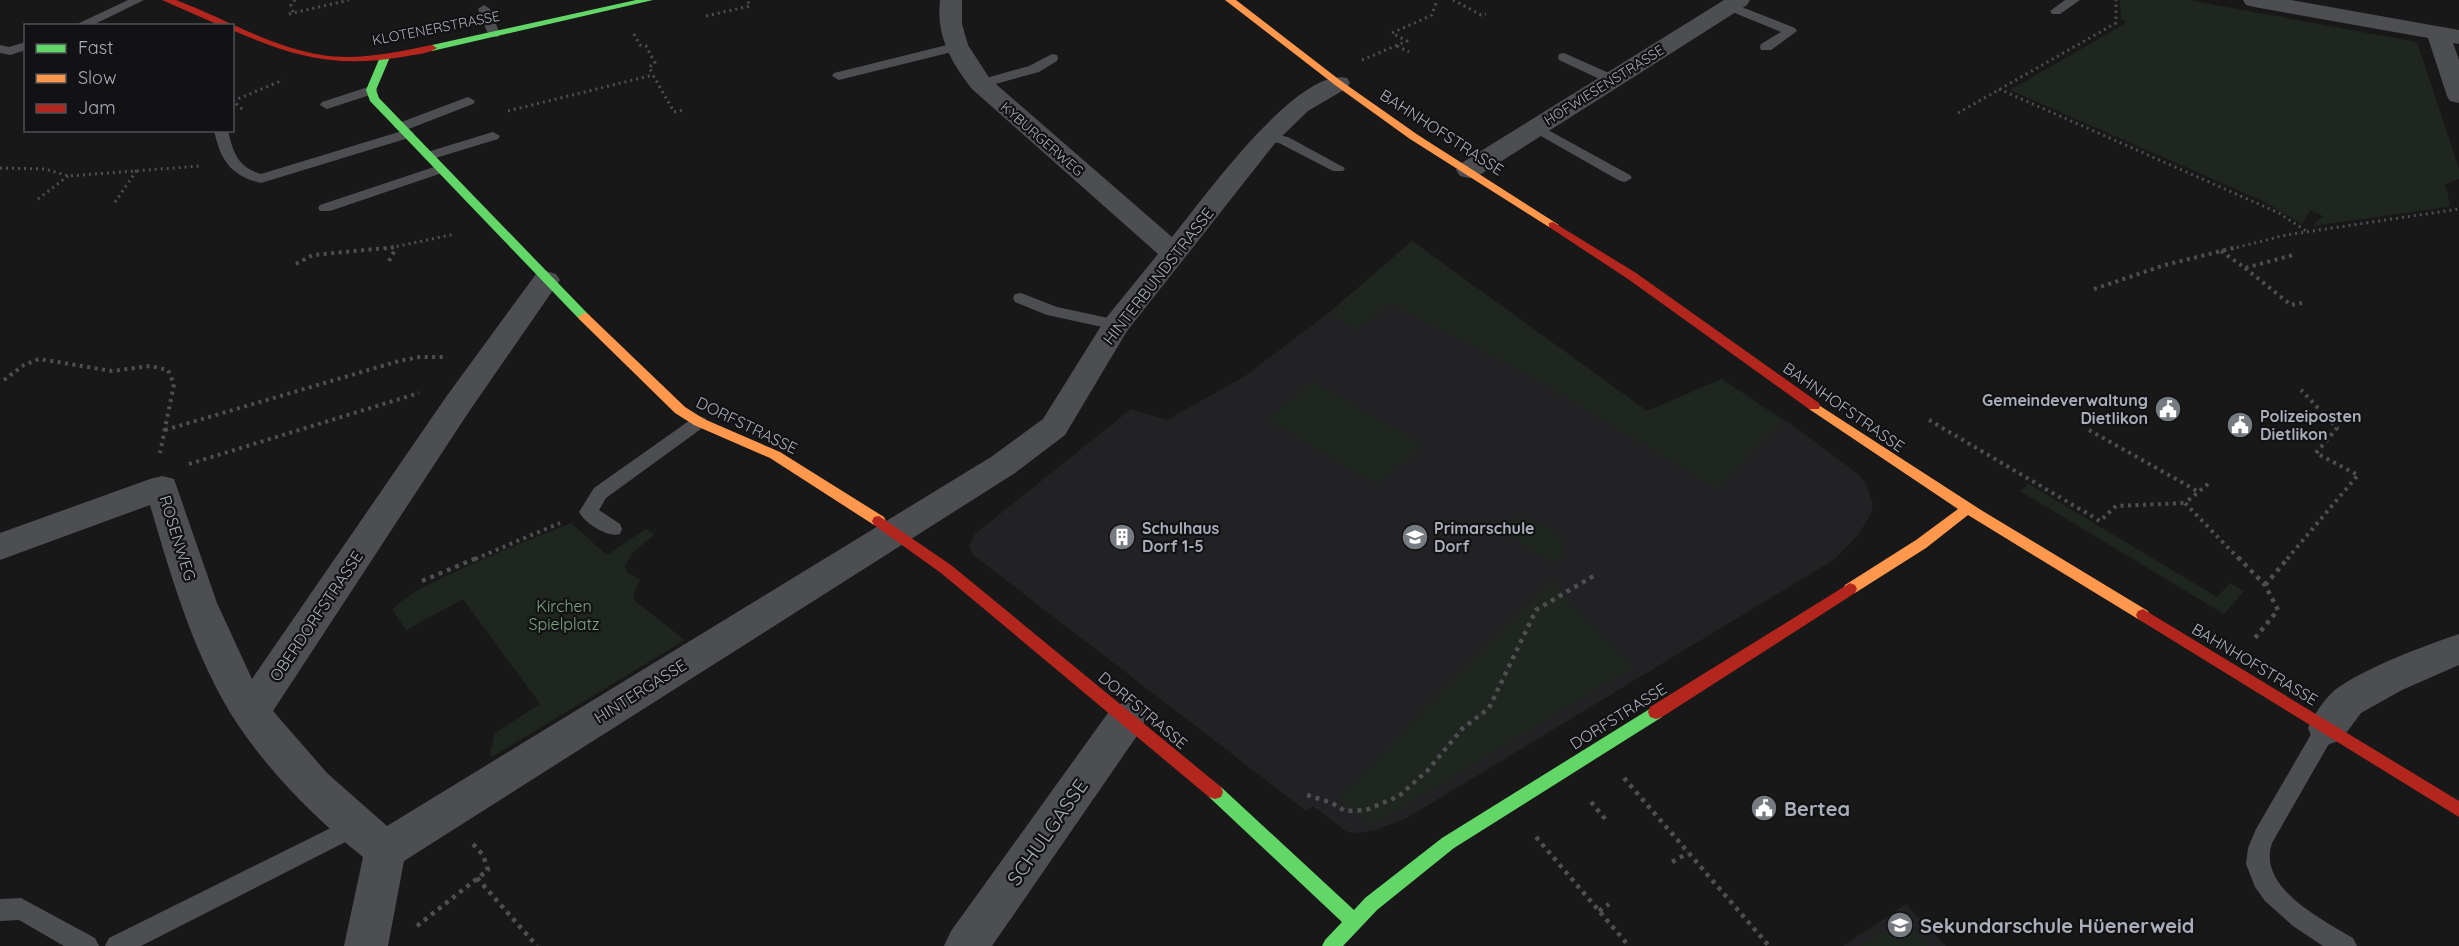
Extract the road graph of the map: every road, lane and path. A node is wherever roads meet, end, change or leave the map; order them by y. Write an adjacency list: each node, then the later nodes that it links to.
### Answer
1 (138, 0): 20 (lane)
2 (167, 0): 21 (street, KLOTENERSTRASSE)
3 (295, 0): 17 (path)
4 (349, 0): 17 (path)
5 (648, 0): 25 (street, KLOTENERSTRASSE)
6 (747, 0): 19 (path)
7 (951, 0): 30 (street, KYBURGERWEG)
8 (1230, 0): 41 (street, BAHNHOFSTRASSE)
9 (1437, 0): 27 (path)
10 (1453, 0): 18 (path)
11 (2074, 0): 16 (lane)
12 (2116, 0): 43 (path)
13 (2254, 0): 26 (street)
14 (1734, 3): 28 (lane); 40 (street, HOFWIESENSTRASSE)
15 (484, 9): 25 (lane)
16 (2056, 11)
17 (293, 12): 24 (path)
18 (1486, 14)
19 (706, 16)
20 (84, 24)
21 (229, 24)
22 (234, 26): 24 (street, KLOTENERSTRASSE)
23 (631, 28): 38 (path)
24 (250, 32): 33 (street, KLOTENERSTRASSE)
25 (494, 34): 33 (street, KLOTENERSTRASSE)
26 (2449, 35): 45 (street)
27 (1396, 45): 32 (path); 36 (path)
28 (1766, 46)
29 (24, 47): 31 (lane)
30 (955, 47): 39 (lane); 42 (street, KYBURGERWEG)
31 (0, 50)
32 (1409, 52)
33 (385, 57): 44 (street)
34 (1564, 57): 40 (lane)
35 (1052, 58): 42 (lane)
36 (1356, 62)
37 (293, 75): 46 (path)
38 (653, 75): 51 (path); 52 (path)
39 (839, 76)
40 (1613, 80): 54 (street, HOFWIESENSTRASSE)
41 (1338, 83): 58 (street, HINTERBUNDSTRASSE); 63 (street, BAHNHOFSTRASSE)
42 (981, 84): 74 (street, KYBURGERWEG)
43 (1999, 89): 53 (path); 70 (path)
44 (371, 90): 49 (lane); 55 (street, DORFSTRASSE)
45 (2459, 96)
46 (234, 101)
47 (468, 101): 55 (lane)
48 (234, 102): 50 (path)
49 (327, 105)
50 (242, 109)
51 (683, 110)
52 (507, 112)
53 (1958, 113)
54 (1537, 128): 63 (street, HOFWIESENSTRASSE); 65 (lane)
55 (404, 131): 56 (lane); 59 (street, DORFSTRASSE)
56 (221, 132)
57 (493, 136): 59 (lane)
58 (1267, 137): 60 (lane); 74 (street, HINTERBUNDSTRASSE)
59 (429, 156): 61 (street, DORFSTRASSE)
60 (1338, 168)
61 (440, 169): 68 (lane); 79 (street, DORFSTRASSE)
62 (138, 170): 67 (path)
63 (1469, 170): 96 (street, BAHNHOFSTRASSE)
64 (69, 176): 66 (path)
65 (1625, 178)
66 (38, 199)
67 (115, 202)
68 (325, 208)
69 (2459, 209): 70 (path)
70 (2307, 231): 73 (path)
71 (461, 233): 72 (path)
72 (396, 248): 76 (path); 77 (path)
73 (2221, 251): 78 (path); 80 (path)
74 (1174, 253): 83 (street, HINTERBUNDSTRASSE)
75 (2294, 255): 78 (path)
76 (389, 261)
77 (296, 264)
78 (2245, 268): 82 (path)
79 (546, 280): 84 (street, OBERDORFSTRASSE); 89 (street, DORFSTRASSE)
80 (2094, 290)
81 (1021, 298): 83 (lane)
82 (2302, 303)
83 (1116, 325): 99 (street, HINTERBUNDSTRASSE)
84 (490, 358): 87 (street, OBERDORFSTRASSE); 90 (path)
85 (4, 380): 90 (path)
86 (2301, 390): 103 (path)
87 (457, 405): 92 (path); 106 (street, OBERDORFSTRASSE)
88 (1929, 420): 95 (path)
89 (699, 422): 98 (lane); 99 (street, DORFSTRASSE)
90 (165, 430): 92 (path)
91 (2089, 430): 94 (path)
92 (159, 481): 100 (street, ROSENWEG); 106 (street, ROSENWEG)
93 (2208, 484): 94 (path)
94 (2199, 492): 95 (path)
95 (2185, 503): 103 (path)
96 (1967, 509): 108 (street, BAHNHOFSTRASSE); 123 (street, DORFSTRASSE)
97 (559, 523): 102 (path)
98 (613, 529)
99 (896, 532): 107 (street, DORFSTRASSE); 113 (street, HINTERGASSE)
100 (0, 547)
101 (1595, 575): 110 (path)
102 (422, 580)
103 (2265, 585): 104 (path)
104 (2251, 643)
105 (2459, 649): 108 (street)
106 (251, 712): 116 (street)
107 (1127, 718): 123 (street, DORFSTRASSE); 129 (street, SCHULGASSE)
108 (2327, 728): 112 (street, BAHNHOFSTRASSE); 133 (lane)
109 (1622, 775): 117 (path)
110 (1307, 795)
111 (1594, 806): 114 (path)
112 (2459, 810)
113 (443, 814): 116 (street, HINTERGASSE); 119 (path)
114 (1606, 820)
115 (1532, 832): 122 (path)
116 (370, 838): 126 (lane); 127 (street)
117 (1688, 853): 118 (path); 132 (path)
118 (1672, 862)
119 (477, 879): 124 (path); 128 (path)
120 (1609, 904): 122 (path)
121 (0, 910): 125 (lane)
122 (1599, 911): 131 (path)
123 (1352, 920): 130 (street)
124 (409, 933)
125 (87, 946)
126 (117, 946)
127 (366, 946)
128 (537, 946)
129 (966, 946)
130 (1331, 946)
131 (1629, 946)
132 (1768, 946)
133 (2345, 946)

